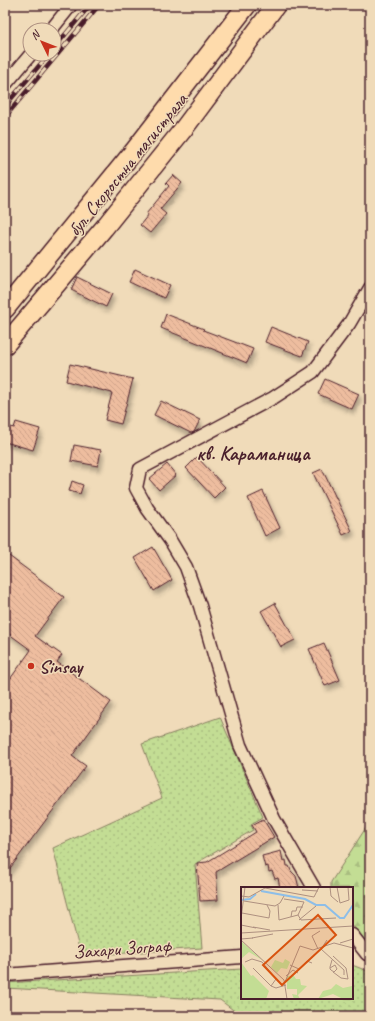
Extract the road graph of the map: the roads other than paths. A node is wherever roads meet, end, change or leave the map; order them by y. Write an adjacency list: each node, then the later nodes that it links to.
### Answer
1 (71, 5): 4 (street)
2 (247, 5): 8 (highway, бул. Скоростна магистрала)
3 (276, 5): 9 (highway, бул. Скоростна магистрала)
4 (57, 22)
5 (24, 62): 6 (street)
6 (5, 85)
7 (370, 288): 10 (street)
8 (5, 308)
9 (5, 345)
10 (313, 887)
11 (353, 936): 13 (street)
12 (353, 952): 13 (street)
13 (369, 955)
14 (241, 957): 15 (street, Захари Зограф)
15 (5, 974)

